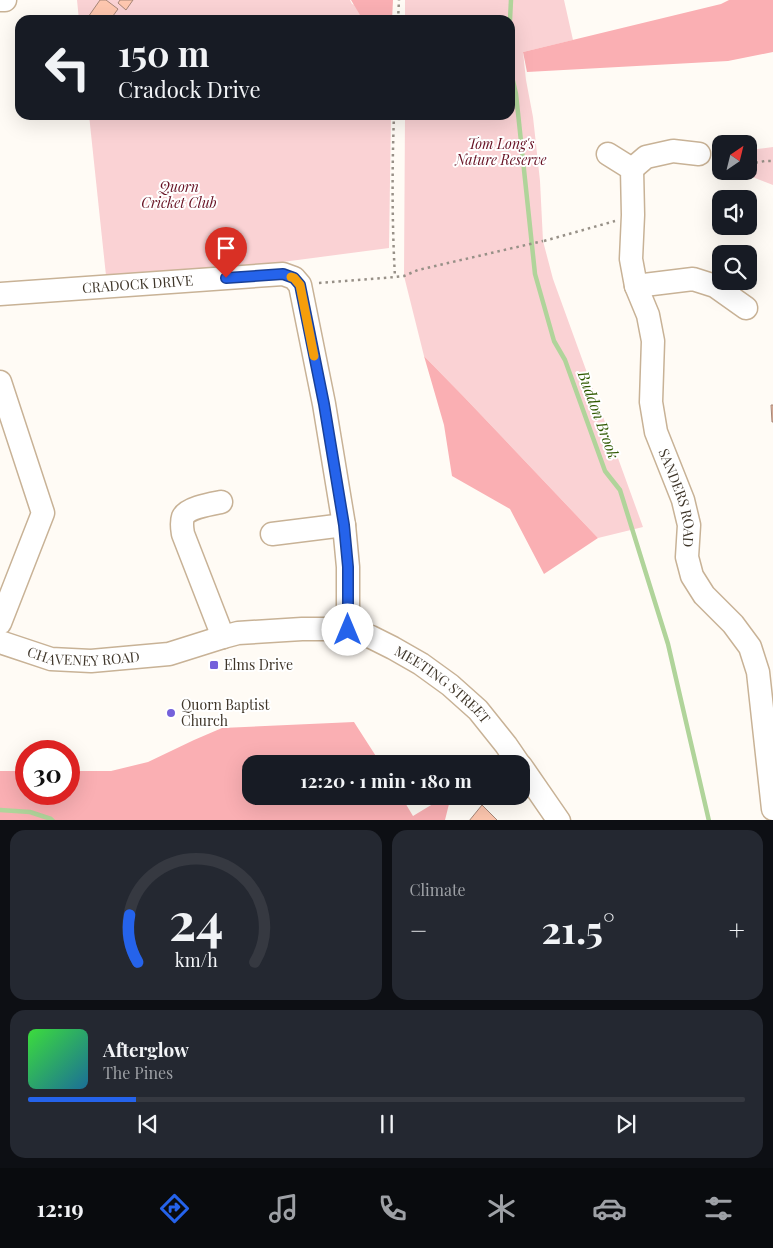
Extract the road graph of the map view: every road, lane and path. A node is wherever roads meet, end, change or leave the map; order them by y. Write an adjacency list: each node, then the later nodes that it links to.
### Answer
1 (0, 0): 2 (street)
2 (6, 0)
3 (399, 0): 4 (path)
4 (398, 15)
5 (394, 120): 14 (path)
6 (608, 154): 10 (street)
7 (699, 154): 10 (street)
8 (773, 161): 9 (path)
9 (758, 162)
10 (632, 169): 11 (street, SANDERS ROAD)
11 (633, 215): 12 (path); 16 (street, SANDERS ROAD)
12 (543, 241): 13 (path); 14 (path)
13 (537, 243)
14 (395, 277): 15 (path)
15 (300, 285): 17 (street, CRADOCK DRIVE); 21 (street)
16 (636, 286): 18 (street); 30 (street, SANDERS ROAD)
17 (0, 294)
18 (746, 308)
19 (0, 382): 23 (street)
20 (221, 502): 25 (street)
21 (344, 525): 22 (street); 24 (street)
22 (272, 534)
23 (0, 623)
24 (348, 630): 25 (street, MEETING STREET); 28 (street, MEETING STREET)
25 (223, 637): 27 (street, MEETING STREET)
26 (0, 642): 27 (street, CHAVENEY ROAD)
27 (169, 654)
28 (513, 755)
29 (530, 779): 31 (street, MEETING STREET)
30 (773, 809)
31 (559, 820)

